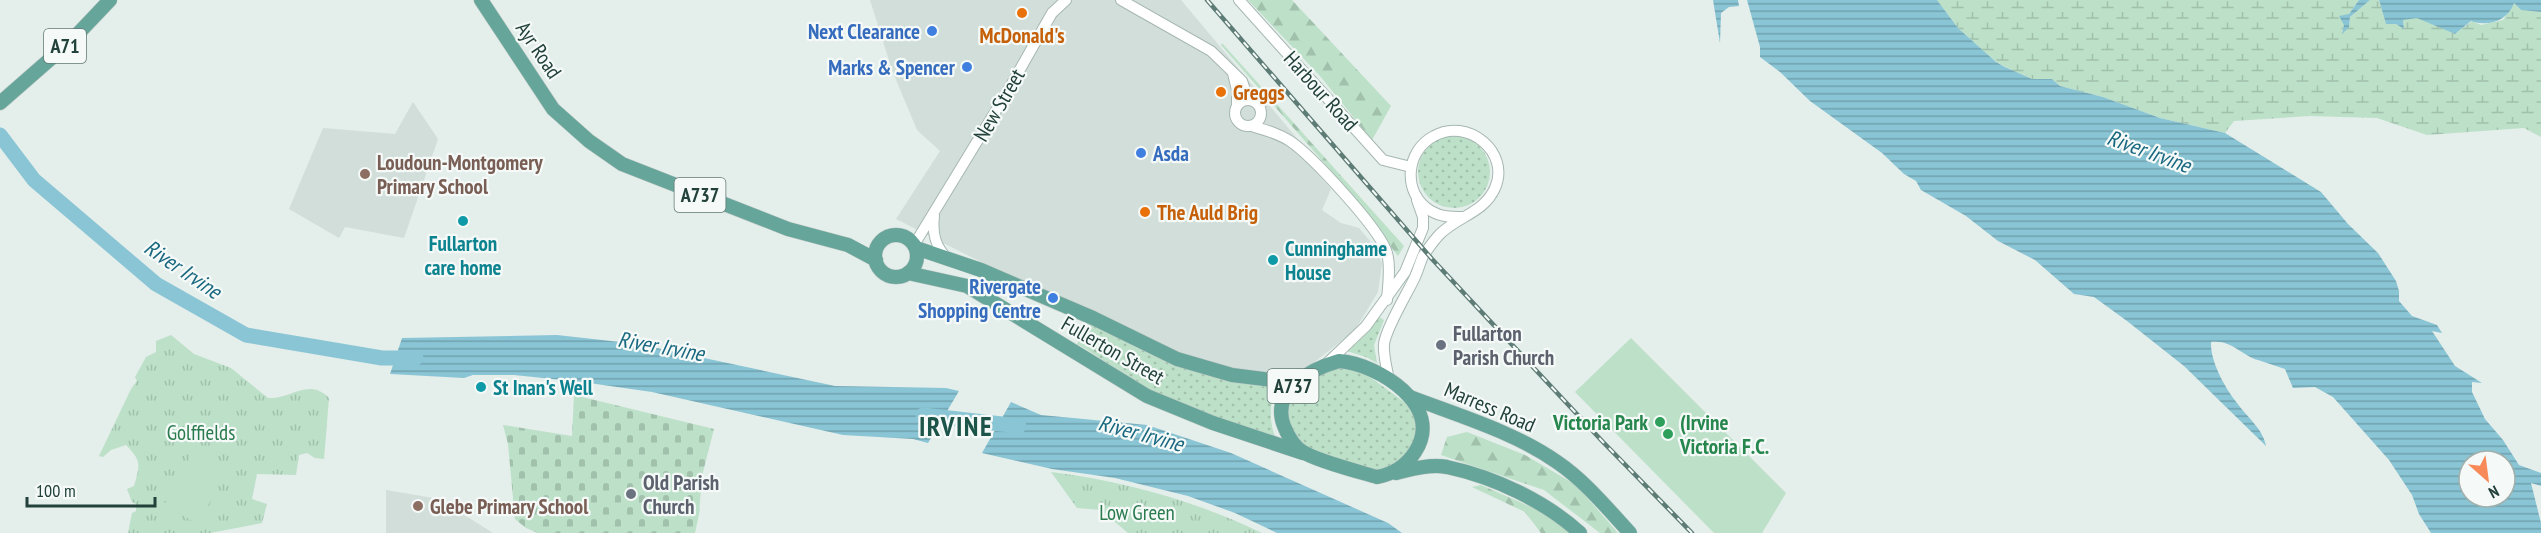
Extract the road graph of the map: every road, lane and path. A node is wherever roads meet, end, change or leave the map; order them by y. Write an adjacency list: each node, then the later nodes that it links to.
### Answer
1 (110, 0): 8 (main road, A71)
2 (481, 0): 15 (main road, Ayr Road / A737)
3 (1066, 0): 13 (street, New Street)
4 (1121, 0): 6 (street)
5 (1240, 1): 11 (street, Harbour Road)
6 (1233, 73): 7 (street); 9 (street)
7 (1254, 101): 9 (street); 10 (street)
8 (0, 103)
9 (1237, 105): 10 (street)
10 (1251, 126): 21 (street)
11 (1411, 167): 12 (street); 14 (street)
12 (1416, 196): 14 (street); 21 (street)
13 (935, 213): 17 (street, New Street); 18 (street)
14 (1462, 217): 23 (street)
15 (848, 245): 16 (main road, A737); 19 (main road, A737)
16 (878, 245): 17 (main road, A737); 19 (main road)
17 (915, 246): 18 (main road, Fullerton Street / A737); 20 (main road)
18 (948, 259): 24 (main road, Fullerton Street / A737)
19 (876, 260): 20 (main road, A737)
20 (908, 273): 26 (main road, Fullerton Street / A737)
21 (1387, 300): 22 (street)
22 (1324, 366): 23 (main road, A737); 24 (main road, A737)
23 (1389, 380): 25 (main road, A737)
24 (1296, 383): 26 (main road, A737)
25 (1410, 397): 27 (main road, A737); 29 (main road, Marress Road / A737)
26 (1304, 453): 27 (main road, A737)
27 (1389, 475): 28 (main road, A737)
28 (1580, 533)
29 (1630, 533)

